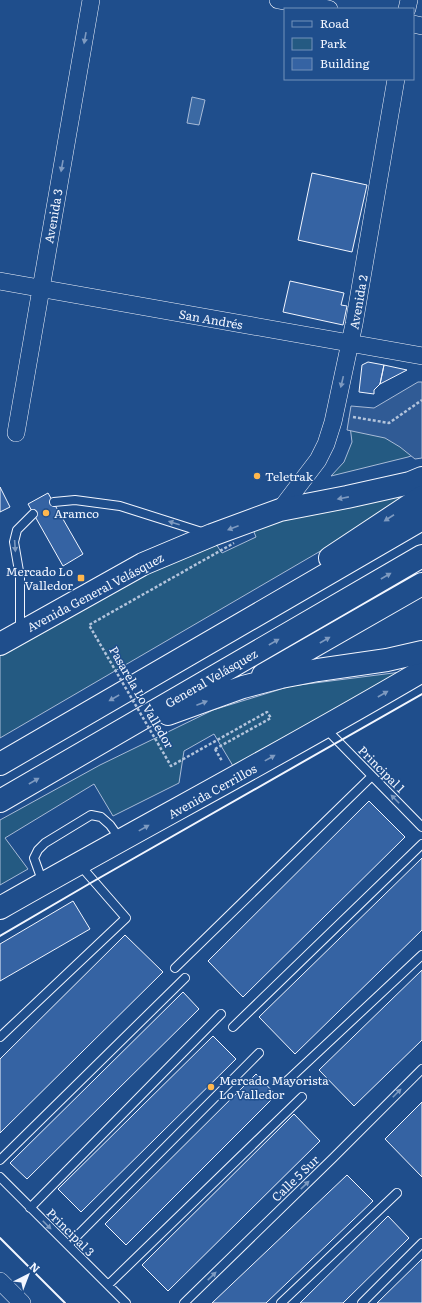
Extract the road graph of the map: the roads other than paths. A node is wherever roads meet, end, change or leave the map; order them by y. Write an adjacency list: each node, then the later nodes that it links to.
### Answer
1 (92, 0): 6 (street, Avenida 3, one-way to 6)
2 (278, 0): 3 (street)
3 (323, 8)
4 (396, 80): 7 (street, Avenida 2)
5 (0, 281): 6 (street, San Andrés)
6 (41, 288): 7 (street, San Andrés); 9 (street, Avenida 3)
7 (350, 344): 8 (street, San Andrés); 13 (street, Avenida 2, one-way to 13)
8 (422, 356)
9 (16, 433)
10 (422, 478): 13 (main road, Avenida General Velásquez, one-way to 13)
11 (422, 497): 21 (main road, one-way to 21)
12 (54, 502): 16 (lane, one-way to 12)
13 (280, 510): 16 (main road, Avenida General Velásquez, one-way to 16)
14 (33, 514): 19 (lane, one-way to 19)
15 (422, 519): 21 (main road)
16 (212, 535): 19 (main road, Avenida General Velásquez)
17 (422, 556): 25 (main road, General Velásquez, one-way to 17)
18 (422, 584): 24 (main road, one-way to 18)
19 (20, 632): 20 (main road, Avenida General Velásquez)
20 (0, 644)
21 (201, 648): 27 (main road, one-way to 27)
22 (422, 652): 24 (main road)
23 (422, 671): 26 (main road, Avenida Cerrillos, one-way to 23)
24 (243, 687): 25 (main road, one-way to 24)
25 (125, 728): 29 (main road, General Velásquez, one-way to 25)
26 (325, 728): 28 (lane, Principal 1); 31 (main road, Avenida Cerrillos, one-way to 26)
27 (0, 764)
28 (372, 776): 30 (lane, Principal 1, one-way to 28); 37 (lane)
29 (0, 801)
30 (422, 826)
31 (121, 840): 33 (main road, Avenida Cerrillos); 34 (lane)
32 (422, 844): 40 (lane)
33 (78, 864): 34 (main road, Avenida Cerrillos); 41 (lane)
34 (43, 884): 35 (main road, Avenida Cerrillos)
35 (0, 908)
36 (422, 955): 44 (lane)
37 (176, 968)
38 (186, 978): 46 (lane)
39 (221, 1014): 49 (lane)
40 (233, 1026)
41 (0, 1037)
42 (259, 1053): 51 (lane)
43 (422, 1069): 56 (lane, Calle 5 Sur, one-way to 43)
44 (287, 1082)
45 (302, 1096): 53 (lane)
46 (0, 1160)
47 (0, 1177): 49 (lane, Principal 3)
48 (397, 1193): 57 (lane)
49 (30, 1208): 51 (lane, Principal 3, one-way to 51)
50 (422, 1243): 58 (lane)
51 (68, 1246): 53 (lane, Principal 3)
52 (0, 1281): 54 (street)
53 (108, 1285): 55 (lane, Principal 3)
54 (19, 1302)
55 (126, 1303)
56 (184, 1303)
57 (281, 1303)
58 (362, 1303)

